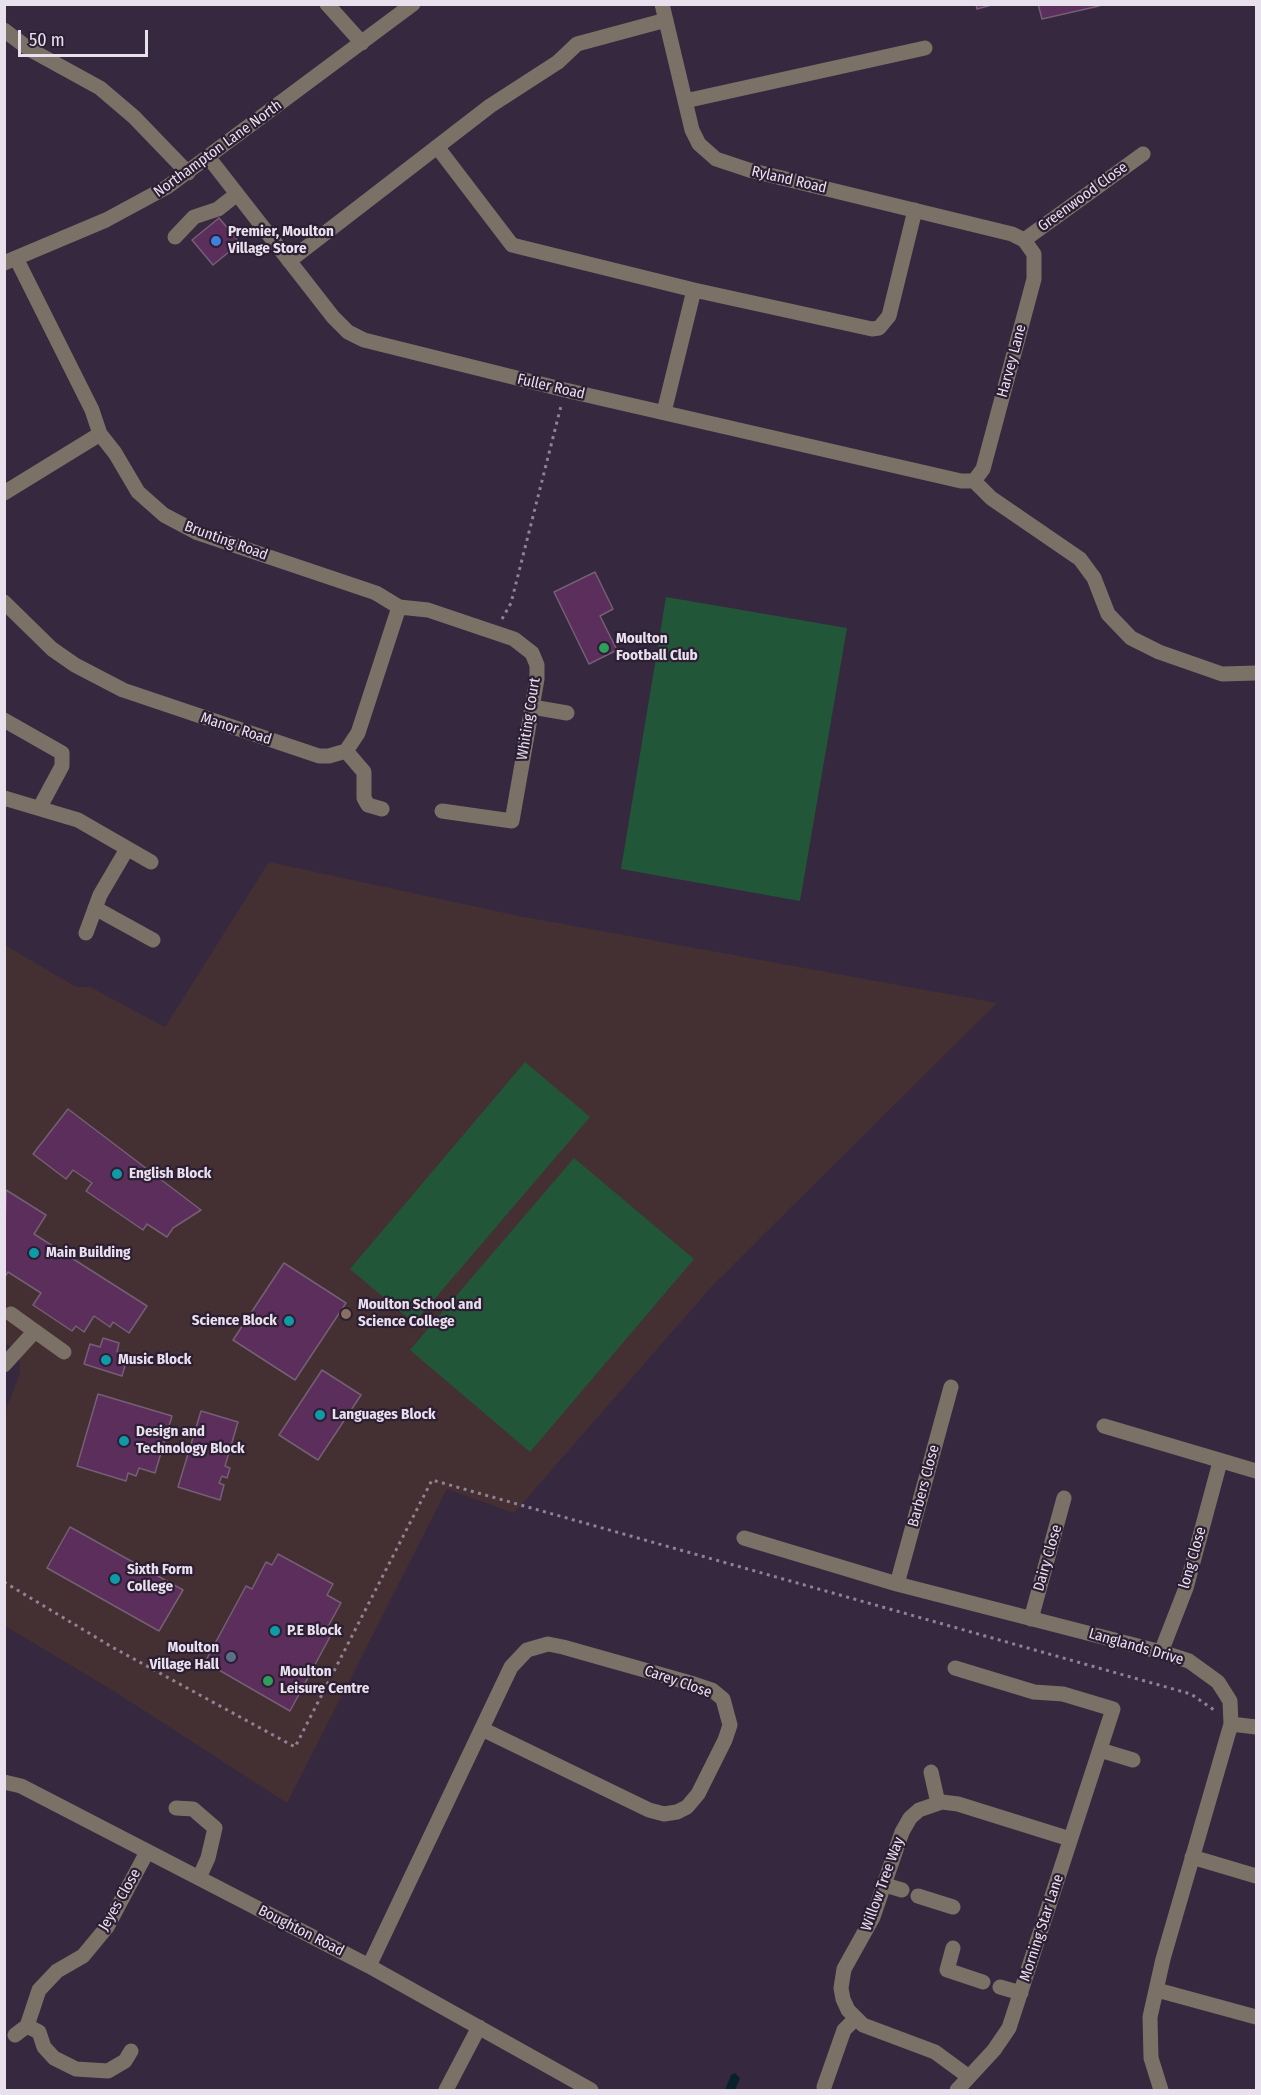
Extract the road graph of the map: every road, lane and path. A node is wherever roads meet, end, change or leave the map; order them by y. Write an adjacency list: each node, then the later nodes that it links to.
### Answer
1 (327, 4): 6 (street)
2 (413, 4): 6 (street, Northampton Lane North)
3 (662, 4): 4 (street, Ryland Road)
4 (666, 21): 8 (street, Ryland Road); 9 (street)
5 (4, 30): 12 (street)
6 (362, 43): 11 (street, Northampton Lane North)
7 (925, 48): 8 (street)
8 (685, 101): 14 (street, Ryland Road)
9 (438, 148): 18 (street); 19 (street)
10 (1143, 154): 16 (street, Greenwood Close)
11 (208, 158): 12 (street, Northampton Lane North); 13 (street, Fuller Road)
12 (188, 173): 17 (street, Northampton Lane North)
13 (237, 194): 15 (street); 18 (street, Fuller Road)
14 (915, 210): 16 (street, Ryland Road); 19 (street)
15 (175, 237)
16 (1024, 240): 23 (street, Harvey Lane)
17 (10, 261): 22 (street, Brunting Road)
18 (289, 261): 20 (street, Fuller Road)
19 (694, 290): 21 (street)
20 (566, 390): 21 (street, Fuller Road); 27 (path)
21 (664, 412): 23 (street, Fuller Road)
22 (100, 434): 24 (street); 26 (street, Brunting Road)
23 (974, 481): 28 (street)
24 (4, 492)
25 (4, 602): 32 (street, Manor Road)
26 (399, 607): 27 (street, Whiting Court); 32 (street)
27 (495, 633): 29 (street, Whiting Court)
28 (1257, 673)
29 (532, 707): 30 (street); 36 (street, Whiting Court)
30 (567, 713)
31 (4, 720): 34 (street)
32 (346, 751): 35 (street)
33 (4, 798): 34 (street)
34 (40, 807): 37 (street)
35 (382, 808)
36 (442, 811)
37 (127, 849): 38 (street); 39 (street)
38 (151, 862)
39 (95, 908): 40 (street); 41 (street)
40 (86, 933)
41 (153, 940)
42 (11, 1314): 43 (street)
43 (35, 1331): 44 (street); 45 (street)
44 (64, 1352)
45 (4, 1365)
46 (951, 1387): 53 (street, Barbers Close)
47 (1104, 1426): 48 (street)
48 (1220, 1462): 49 (street); 55 (street, long Close)
49 (1257, 1471)
50 (1064, 1497): 54 (street, Dairy Close)
51 (744, 1538): 53 (street, Langlands Drive)
52 (4, 1582): 57 (path)
53 (897, 1584): 54 (street, Langlands Drive)
54 (1031, 1619): 55 (street, Langlands Drive)
55 (1161, 1652): 58 (street, Langlands Drive)
56 (955, 1668): 61 (street, Morning Star Lane)
57 (1191, 1694)
58 (1231, 1724): 59 (street); 69 (street, Langlands Drive)
59 (1257, 1727)
60 (482, 1729): 60 (street, Carey Close); 77 (street, Carey Close)
61 (1100, 1750): 62 (street); 67 (street, Morning Star Lane)
62 (1133, 1760)
63 (931, 1772): 65 (street)
64 (4, 1782): 68 (street, Boughton Road)
65 (938, 1803): 67 (street); 72 (street, Willow Tree Way)
66 (176, 1808): 71 (street)
67 (1070, 1839): 81 (street, Morning Star Lane)
68 (147, 1852): 71 (street, Boughton Road); 85 (street, Jeyes Close)
69 (1192, 1857): 70 (street); 80 (street, Langlands Drive)
70 (1257, 1876)
71 (199, 1878): 77 (street, Boughton Road)
72 (885, 1885): 73 (street); 83 (street, Willow Tree Way)
73 (902, 1890)
74 (918, 1896): 75 (street)
75 (952, 1907)
76 (953, 1948): 78 (street)
77 (369, 1966): 84 (street, Boughton Road)
78 (983, 1982)
79 (1000, 1987): 81 (street)
80 (1157, 1990): 82 (street); 91 (street, Langlands Drive)
81 (1021, 1993): 86 (street, Morning Star Lane)
82 (1257, 2017)
83 (855, 2019): 86 (street); 87 (street)
84 (478, 2027): 88 (street); 89 (street, Boughton Road)
85 (131, 2052)
86 (969, 2077): 90 (street, Morning Star Lane)
87 (824, 2087)
88 (446, 2091)
89 (591, 2091)
90 (957, 2091)
91 (1161, 2091)

